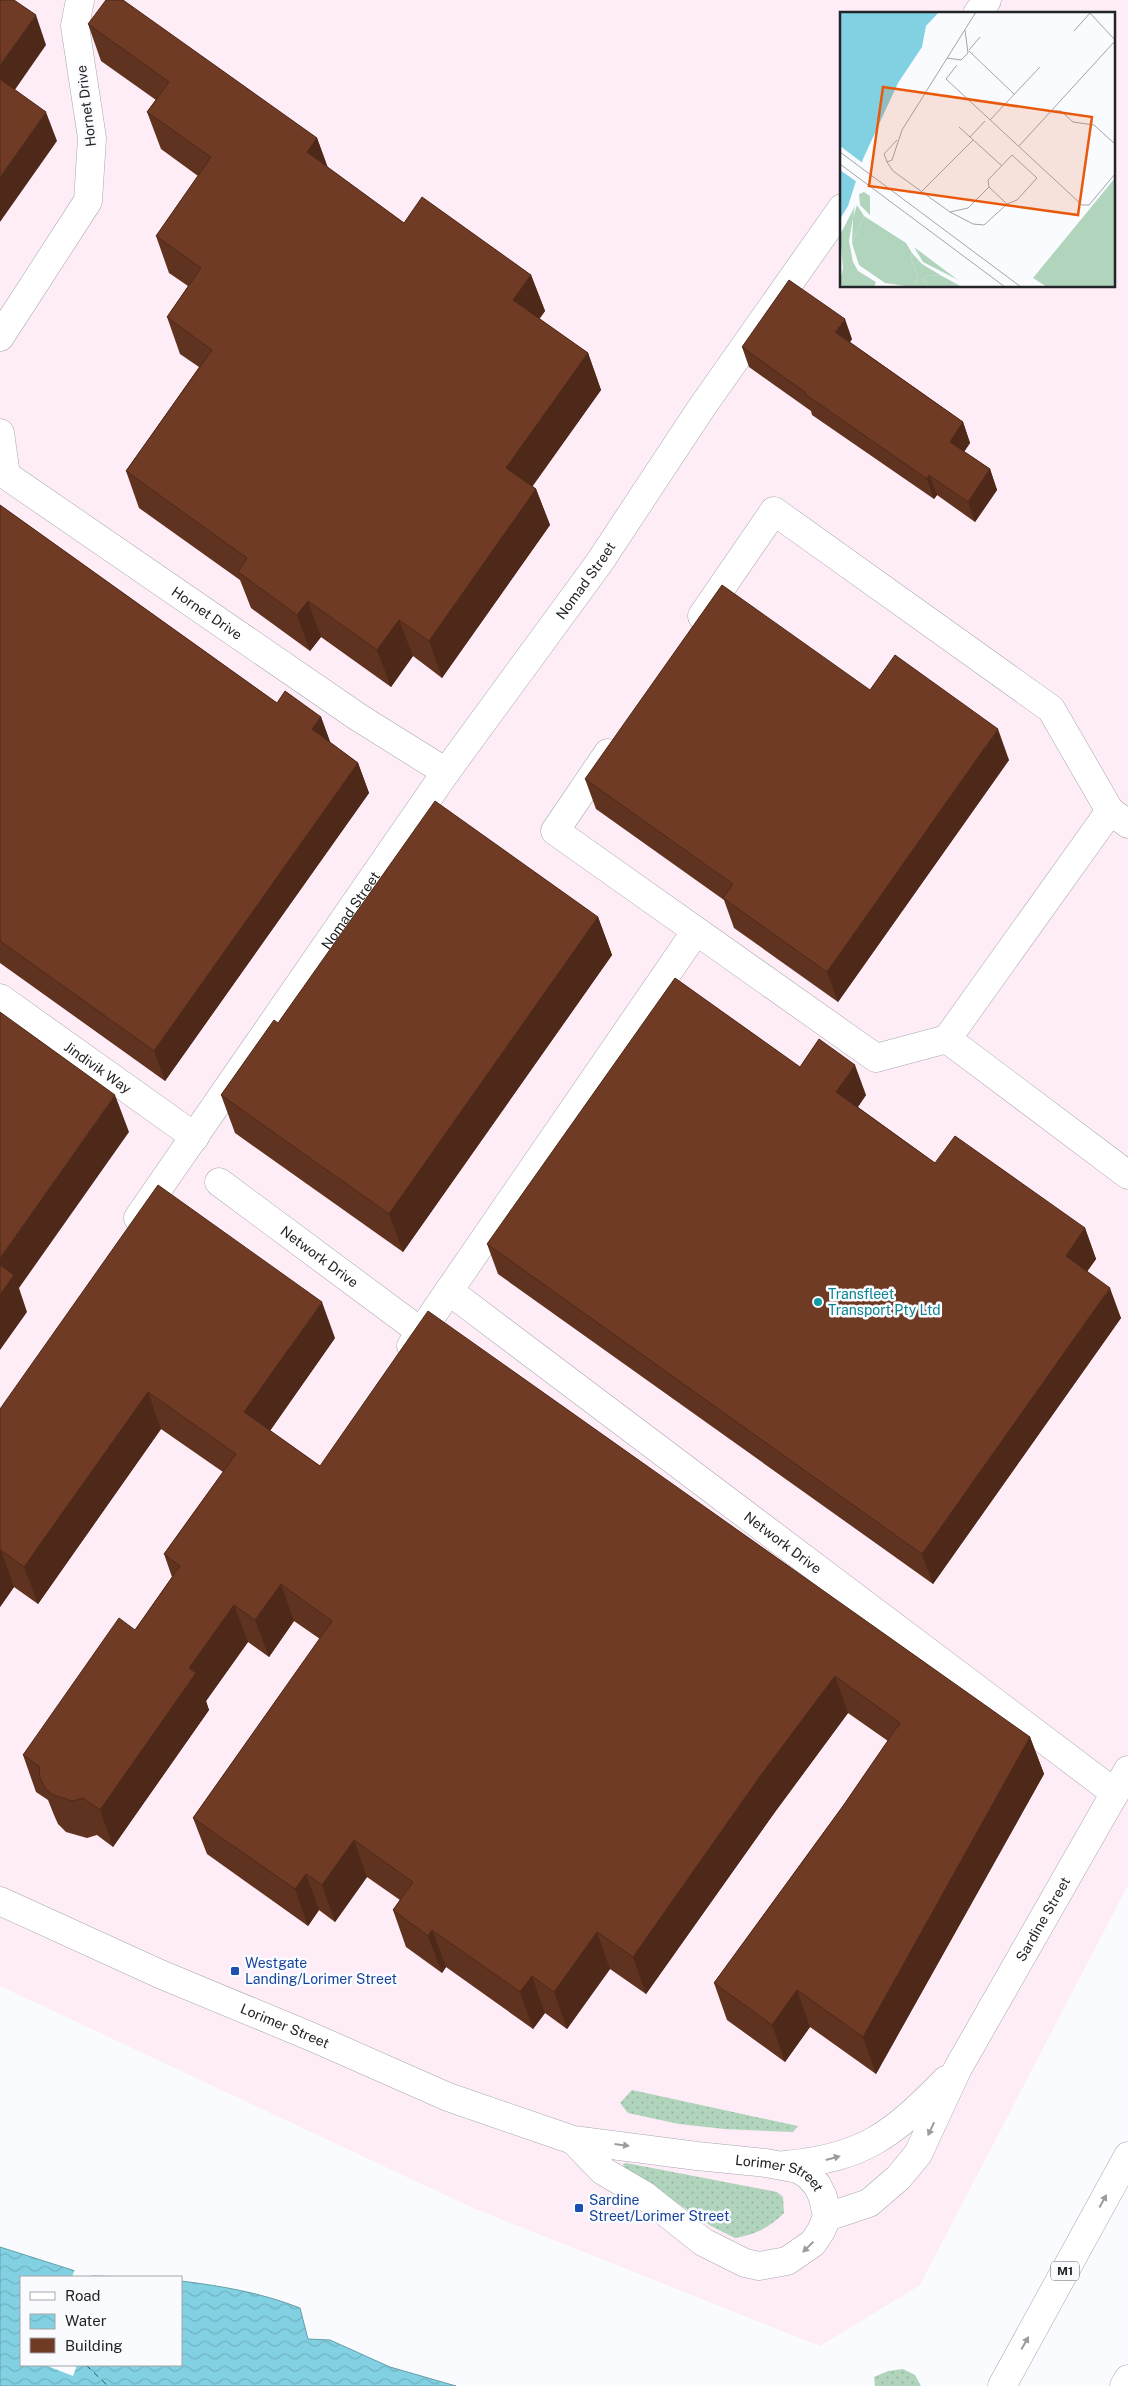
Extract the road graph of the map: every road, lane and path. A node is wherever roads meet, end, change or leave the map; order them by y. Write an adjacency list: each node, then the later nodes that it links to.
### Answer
1 (80, 0): 5 (main road, Hornet Drive)
2 (987, 0): 3 (main road)
3 (978, 12)
4 (840, 211): 10 (main road, Nomad Street)
5 (0, 337)
6 (0, 433): 7 (main road, Hornet Drive)
7 (3, 473): 10 (main road, Hornet Drive)
8 (690, 634): 11 (main road)
9 (622, 732): 12 (main road)
10 (446, 772): 15 (main road, Nomad Street)
11 (1119, 818): 14 (main road)
12 (696, 930): 14 (main road); 19 (main road)
13 (0, 998): 15 (main road, Jindivik Way)
14 (947, 1039): 16 (main road)
15 (195, 1137): 18 (main road, Nomad Street)
16 (1128, 1175)
17 (219, 1182): 20 (main road, Network Drive)
18 (126, 1235)
19 (449, 1292): 20 (main road); 22 (main road, Network Drive)
20 (421, 1332): 21 (main road)
21 (399, 1363)
22 (1122, 1781): 24 (main road, Sardine Street)
23 (0, 1901): 25 (main road, Lorimer Street)
24 (958, 2068): 27 (main road, Sardine Street, one-way to 24); 28 (main road, Sardine Street, one-way to 28)
25 (573, 2140): 27 (main road, Lorimer Street, one-way to 27); 28 (main road, Lorimer Street, one-way to 25)
26 (1128, 2156): 30 (main road, M1, one-way to 26)
27 (785, 2165): 28 (main road, Lorimer Street)
28 (827, 2217)
29 (1128, 2379): 31 (main road)
30 (1002, 2386)
31 (1124, 2386)

